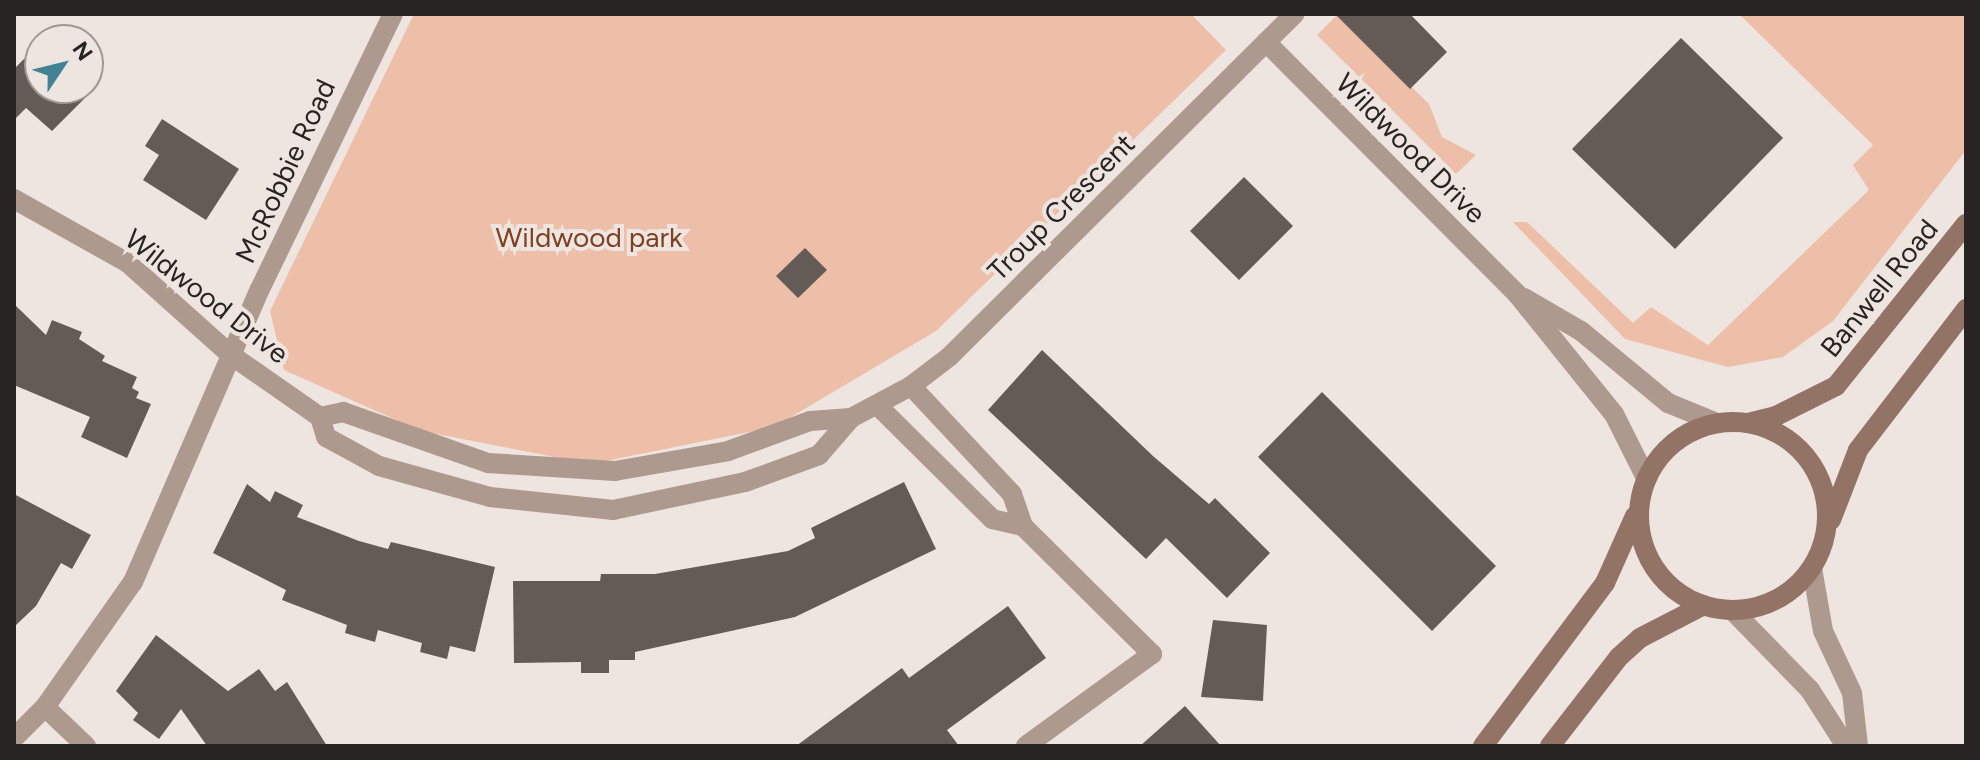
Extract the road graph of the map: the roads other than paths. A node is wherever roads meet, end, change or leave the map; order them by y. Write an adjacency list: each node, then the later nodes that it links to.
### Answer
1 (393, 14): 8 (street, McRobbie Road)
2 (1295, 14): 3 (street, Troup Crescent)
3 (1266, 42): 6 (street, Wildwood Drive); 9 (street, Troup Crescent)
4 (14, 199): 8 (street, Wildwood Drive)
5 (1966, 224): 14 (main road, Banwell Road)
6 (1517, 294): 13 (street, Wildwood Drive); 15 (street, Wildwood Drive)
7 (1966, 309): 18 (main road)
8 (231, 355): 11 (street, Wildwood Drive); 22 (street, McRobbie Road)
9 (911, 386): 10 (street, Troup Crescent); 17 (street)
10 (877, 405): 12 (street, Troup Crescent); 17 (street)
11 (320, 417): 12 (street, Troup Crescent); 12 (street, Troup Crescent)
12 (851, 418)
13 (1717, 423): 14 (main road); 15 (main road)
14 (1748, 423): 18 (main road)
15 (1646, 478): 16 (main road)
16 (1638, 509): 20 (main road); 26 (main road)
17 (1023, 526): 25 (street)
18 (1825, 540): 19 (main road)
19 (1812, 568): 21 (main road); 29 (street)
20 (1702, 606): 21 (main road); 27 (main road)
21 (1733, 611): 28 (street)
22 (45, 707): 23 (street, McRobbie Road); 24 (street)
23 (14, 738)
24 (86, 746)
25 (1026, 746)
26 (1483, 746)
27 (1550, 746)
28 (1846, 746)
29 (1858, 746)

